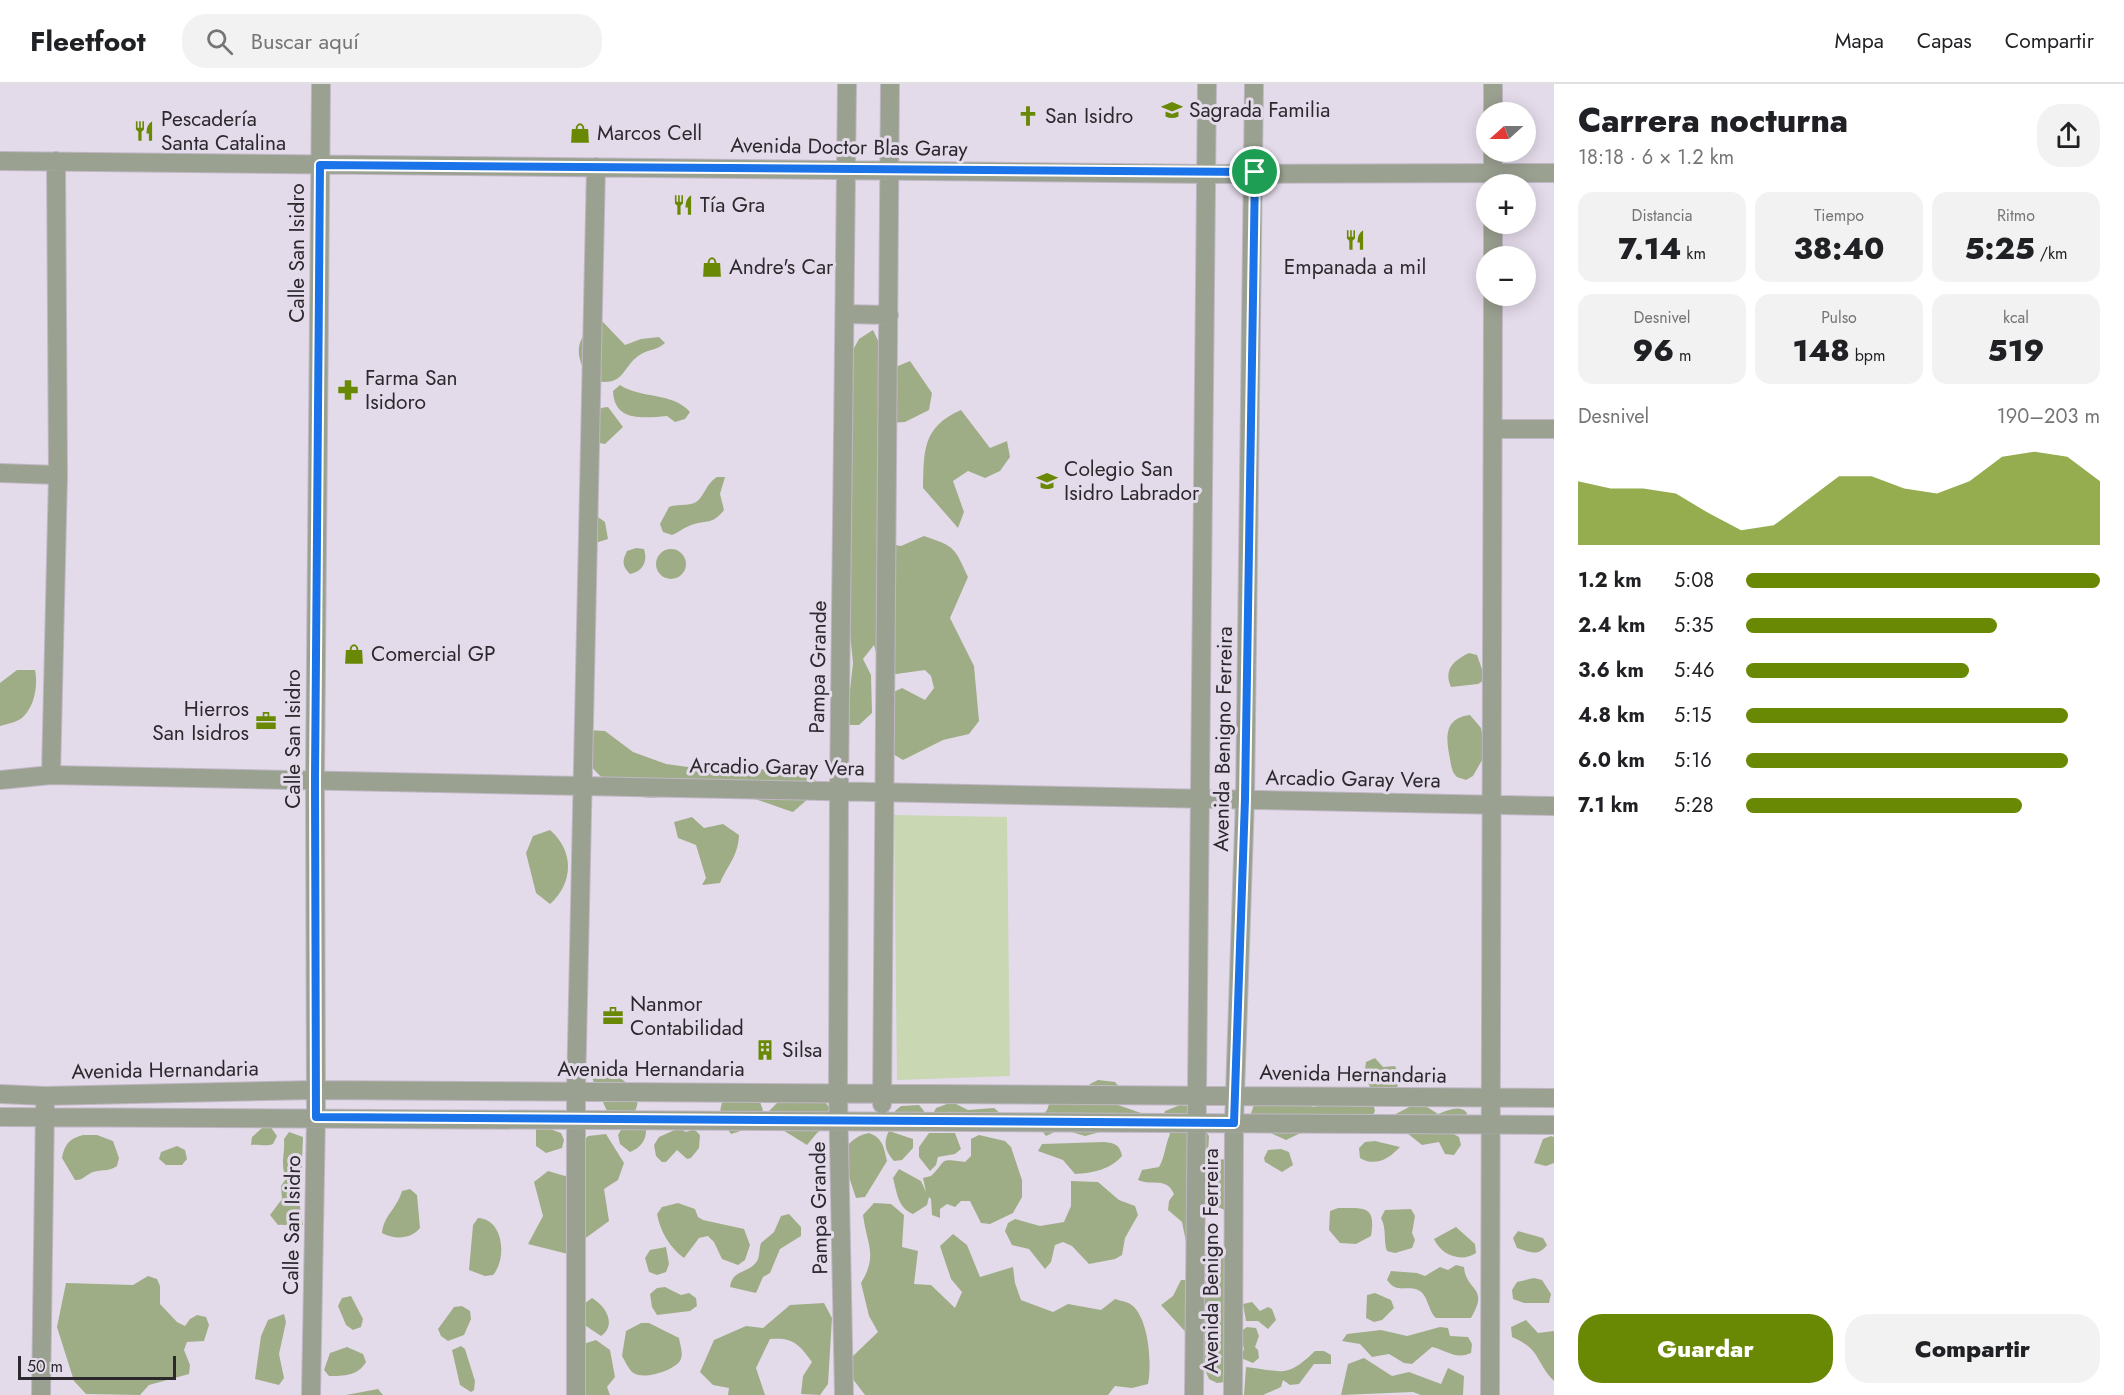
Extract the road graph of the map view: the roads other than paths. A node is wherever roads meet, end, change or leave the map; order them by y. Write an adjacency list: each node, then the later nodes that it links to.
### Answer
1 (321, 84): 10 (street, Calle San Isidro)
2 (847, 84): 12 (street, Pampa Grande)
3 (890, 84): 13 (street)
4 (1207, 84): 16 (street, Avenida Benigno Ferreira)
5 (1254, 84): 14 (street, Avenida Benigno Ferreira)
6 (1493, 84): 7 (street)
7 (1493, 102)
8 (0, 161): 9 (street, Avenida Doctor Blas Garay)
9 (56, 162): 10 (street, Avenida Doctor Blas Garay); 25 (street)
10 (320, 165): 11 (street, Avenida Doctor Blas Garay); 28 (street, Calle San Isidro)
11 (596, 167): 12 (street, Avenida Doctor Blas Garay); 29 (street)
12 (847, 170): 13 (street, Avenida Doctor Blas Garay); 20 (street, Pampa Grande)
13 (890, 170): 16 (street, Avenida Doctor Blas Garay); 21 (street)
14 (1255, 172): 16 (street, Avenida Doctor Blas Garay); 18 (street, Avenida Doctor Blas Garay); 33 (street, Avenida Benigno Ferreira)
15 (1554, 173): 17 (street, Avenida Doctor Blas Garay)
16 (1206, 174): 32 (street, Avenida Benigno Ferreira)
17 (1536, 175)
18 (1476, 178)
19 (1493, 306): 22 (street)
20 (845, 314): 21 (street); 30 (street, Pampa Grande)
21 (889, 315): 31 (street)
22 (1492, 429): 23 (street); 34 (street)
23 (1554, 429)
24 (0, 473): 25 (street)
25 (58, 475): 26 (street)
26 (51, 775): 27 (street, Arcadio Garay Vera); 28 (street, Arcadio Garay Vera)
27 (0, 780)
28 (315, 780): 29 (street, Arcadio Garay Vera); 36 (street, Calle San Isidro)
29 (584, 786): 30 (street, Arcadio Garay Vera); 37 (street)
30 (839, 791): 31 (street, Arcadio Garay Vera); 38 (street, Pampa Grande)
31 (884, 792): 32 (street, Arcadio Garay Vera); 39 (street)
32 (1200, 798): 33 (street, Arcadio Garay Vera); 42 (street, Avenida Benigno Ferreira)
33 (1245, 799): 34 (street, Arcadio Garay Vera); 43 (street, Avenida Benigno Ferreira)
34 (1492, 804): 35 (street, Arcadio Garay Vera); 44 (street)
35 (1554, 806)
36 (315, 1090): 37 (street, Avenida Hernandaria); 41 (street, Avenida Hernandaria); 48 (street, Calle San Isidro)
37 (576, 1091): 38 (street, Avenida Hernandaria); 49 (street)
38 (838, 1093): 39 (street, Avenida Hernandaria); 50 (street, Pampa Grande)
39 (882, 1093): 42 (street, Avenida Hernandaria); 51 (street)
40 (0, 1094): 41 (street, Avenida Hernandaria)
41 (45, 1095): 47 (street)
42 (1198, 1095): 43 (street, Avenida Hernandaria); 52 (street, Avenida Benigno Ferreira)
43 (1235, 1096): 44 (street, Avenida Hernandaria); 53 (street, Avenida Benigno Ferreira)
44 (1489, 1098): 45 (street, Avenida Hernandaria); 54 (street)
45 (1554, 1098)
46 (0, 1116): 47 (street)
47 (45, 1117): 48 (street); 56 (street)
48 (316, 1117): 49 (street); 57 (street, Calle San Isidro)
49 (576, 1118): 50 (street); 58 (street)
50 (840, 1120): 51 (street); 59 (street, Pampa Grande)
51 (882, 1120): 52 (street)
52 (1197, 1123): 53 (street); 60 (street, Avenida Benigno Ferreira)
53 (1234, 1123): 54 (street); 61 (street, Avenida Benigno Ferreira)
54 (1489, 1125): 55 (street); 62 (street)
55 (1554, 1125)
56 (41, 1395)
57 (311, 1395)
58 (576, 1395)
59 (844, 1395)
60 (1194, 1395)
61 (1233, 1395)
62 (1490, 1395)

